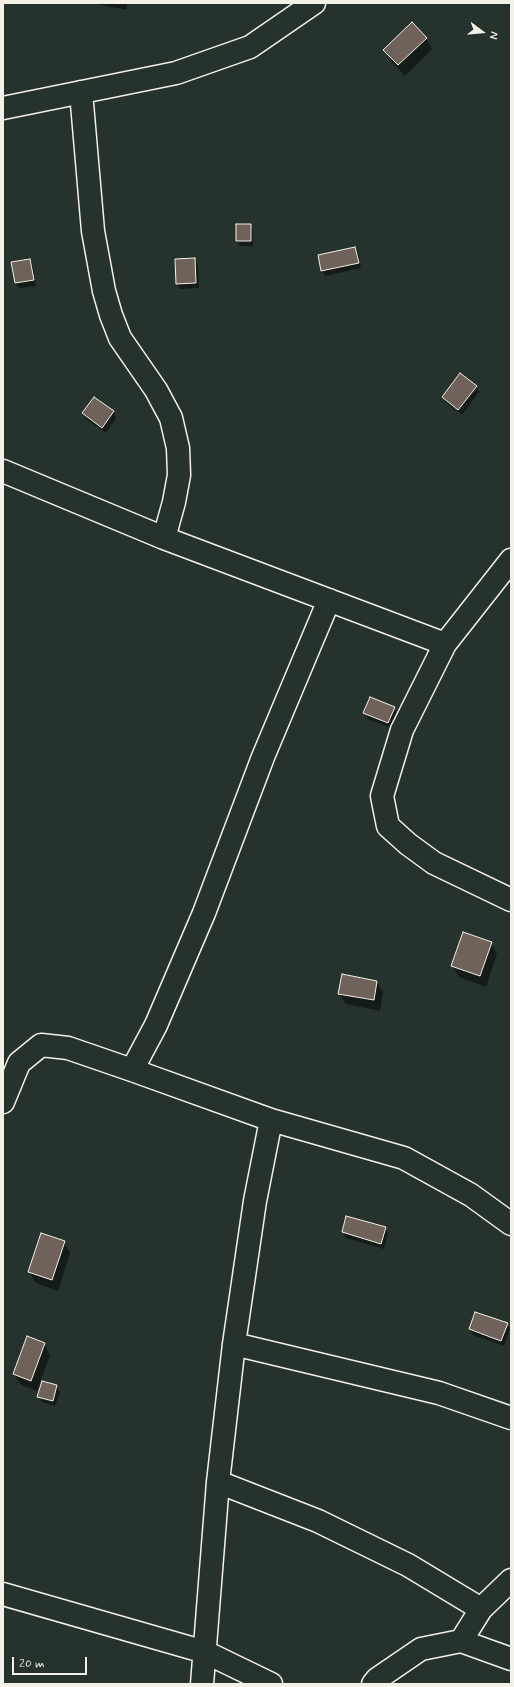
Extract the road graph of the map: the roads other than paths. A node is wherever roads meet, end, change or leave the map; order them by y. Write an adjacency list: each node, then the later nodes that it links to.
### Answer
1 (314, 3): 2 (street)
2 (81, 92): 3 (street); 5 (street)
3 (3, 108)
4 (3, 471): 5 (street)
5 (164, 538): 7 (street)
6 (511, 560): 8 (street)
7 (329, 600): 8 (street); 10 (street)
8 (445, 644): 9 (street)
9 (511, 900)
10 (132, 1070): 11 (street); 12 (street)
11 (3, 1102)
12 (271, 1120): 13 (street); 14 (street)
13 (511, 1224)
14 (234, 1344): 15 (street); 16 (street)
15 (511, 1418)
16 (218, 1482): 19 (street); 21 (street)
17 (511, 1580): 19 (street)
18 (3, 1594): 21 (street)
19 (481, 1609): 20 (street)
20 (461, 1641): 22 (street); 25 (street)
21 (205, 1652): 23 (street); 24 (street)
22 (511, 1659)
23 (202, 1684)
24 (271, 1684)
25 (373, 1684)

